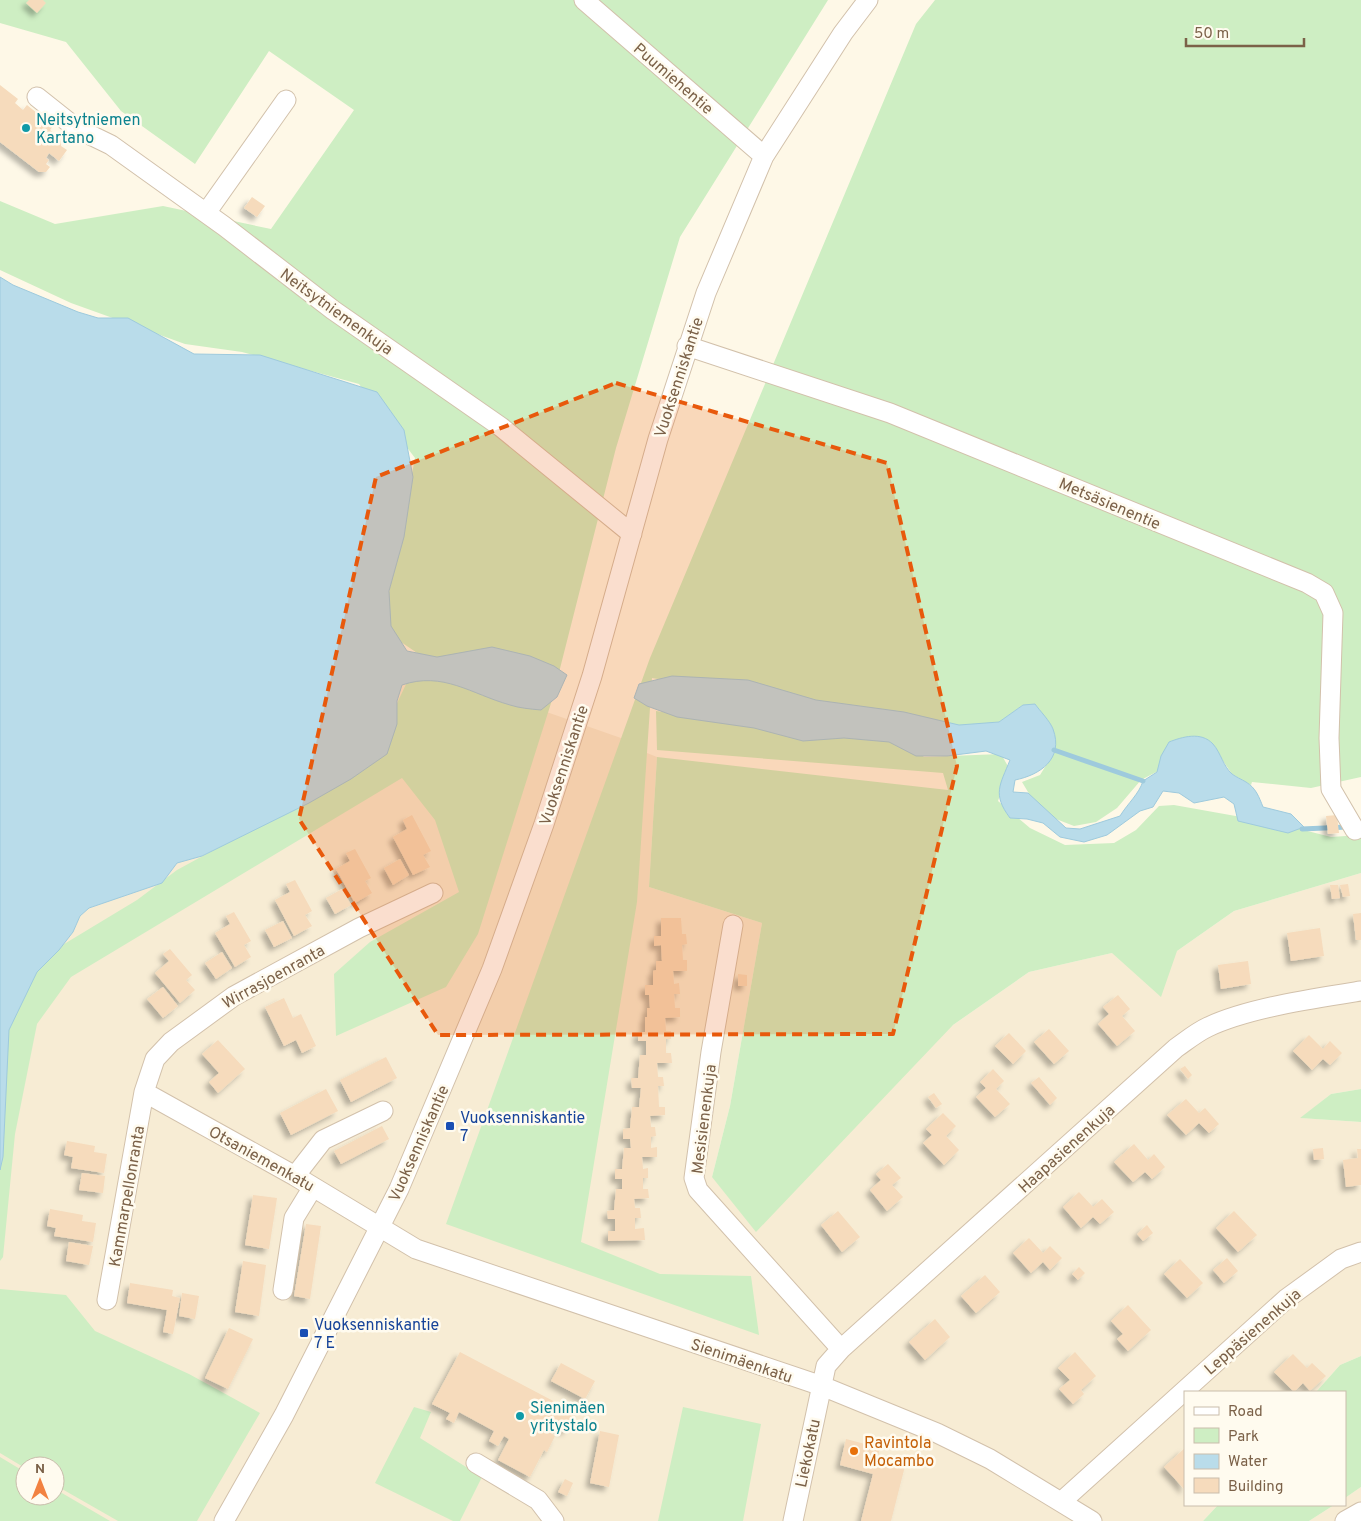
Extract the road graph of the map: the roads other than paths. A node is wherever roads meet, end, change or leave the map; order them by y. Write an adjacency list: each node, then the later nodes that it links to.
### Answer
1 (584, 0): 5 (street, Puumiehentie)
2 (868, 0): 5 (street, Vuoksenniskantie)
3 (37, 97): 6 (street, Neitsytniemenkuja)
4 (286, 100): 6 (street)
5 (764, 156): 7 (street, Vuoksenniskantie)
6 (206, 213): 8 (street, Neitsytniemenkuja)
7 (687, 346): 8 (street, Vuoksenniskantie); 9 (street, Metsäsienentie)
8 (632, 534): 17 (street, Vuoksenniskantie)
9 (1355, 830)
10 (433, 893): 13 (street, Wirrasjoenranta)
11 (733, 925): 21 (street, Mesisienenkuja)
12 (1361, 991): 21 (street, Haapasienenkuja)
13 (144, 1092): 15 (street, Otsaniemenkatu); 20 (street, Kammarpellonranta)
14 (383, 1111): 15 (street)
15 (295, 1176): 16 (street, Otsaniemenkatu)
16 (313, 1186): 17 (street, Otsaniemenkatu); 19 (street)
17 (380, 1226): 22 (street, Sienimäenkatu); 28 (street, Vuoksenniskantie)
18 (1361, 1252): 24 (street, Leppäsienenkuja)
19 (283, 1290)
20 (107, 1300)
21 (841, 1349): 22 (street, Haapasienenkuja)
22 (822, 1386): 26 (street, Sienimäenkatu); 30 (street, Liekokatu)
23 (1184, 1391): 26 (street, Leppäsienenkuja)
24 (1184, 1391)
25 (476, 1463): 29 (street)
26 (1061, 1502): 31 (street, Sienimäenkatu)
27 (1361, 1512): 32 (street)
28 (224, 1521)
29 (554, 1521)
30 (794, 1521)
31 (1092, 1521)
32 (1346, 1521)

